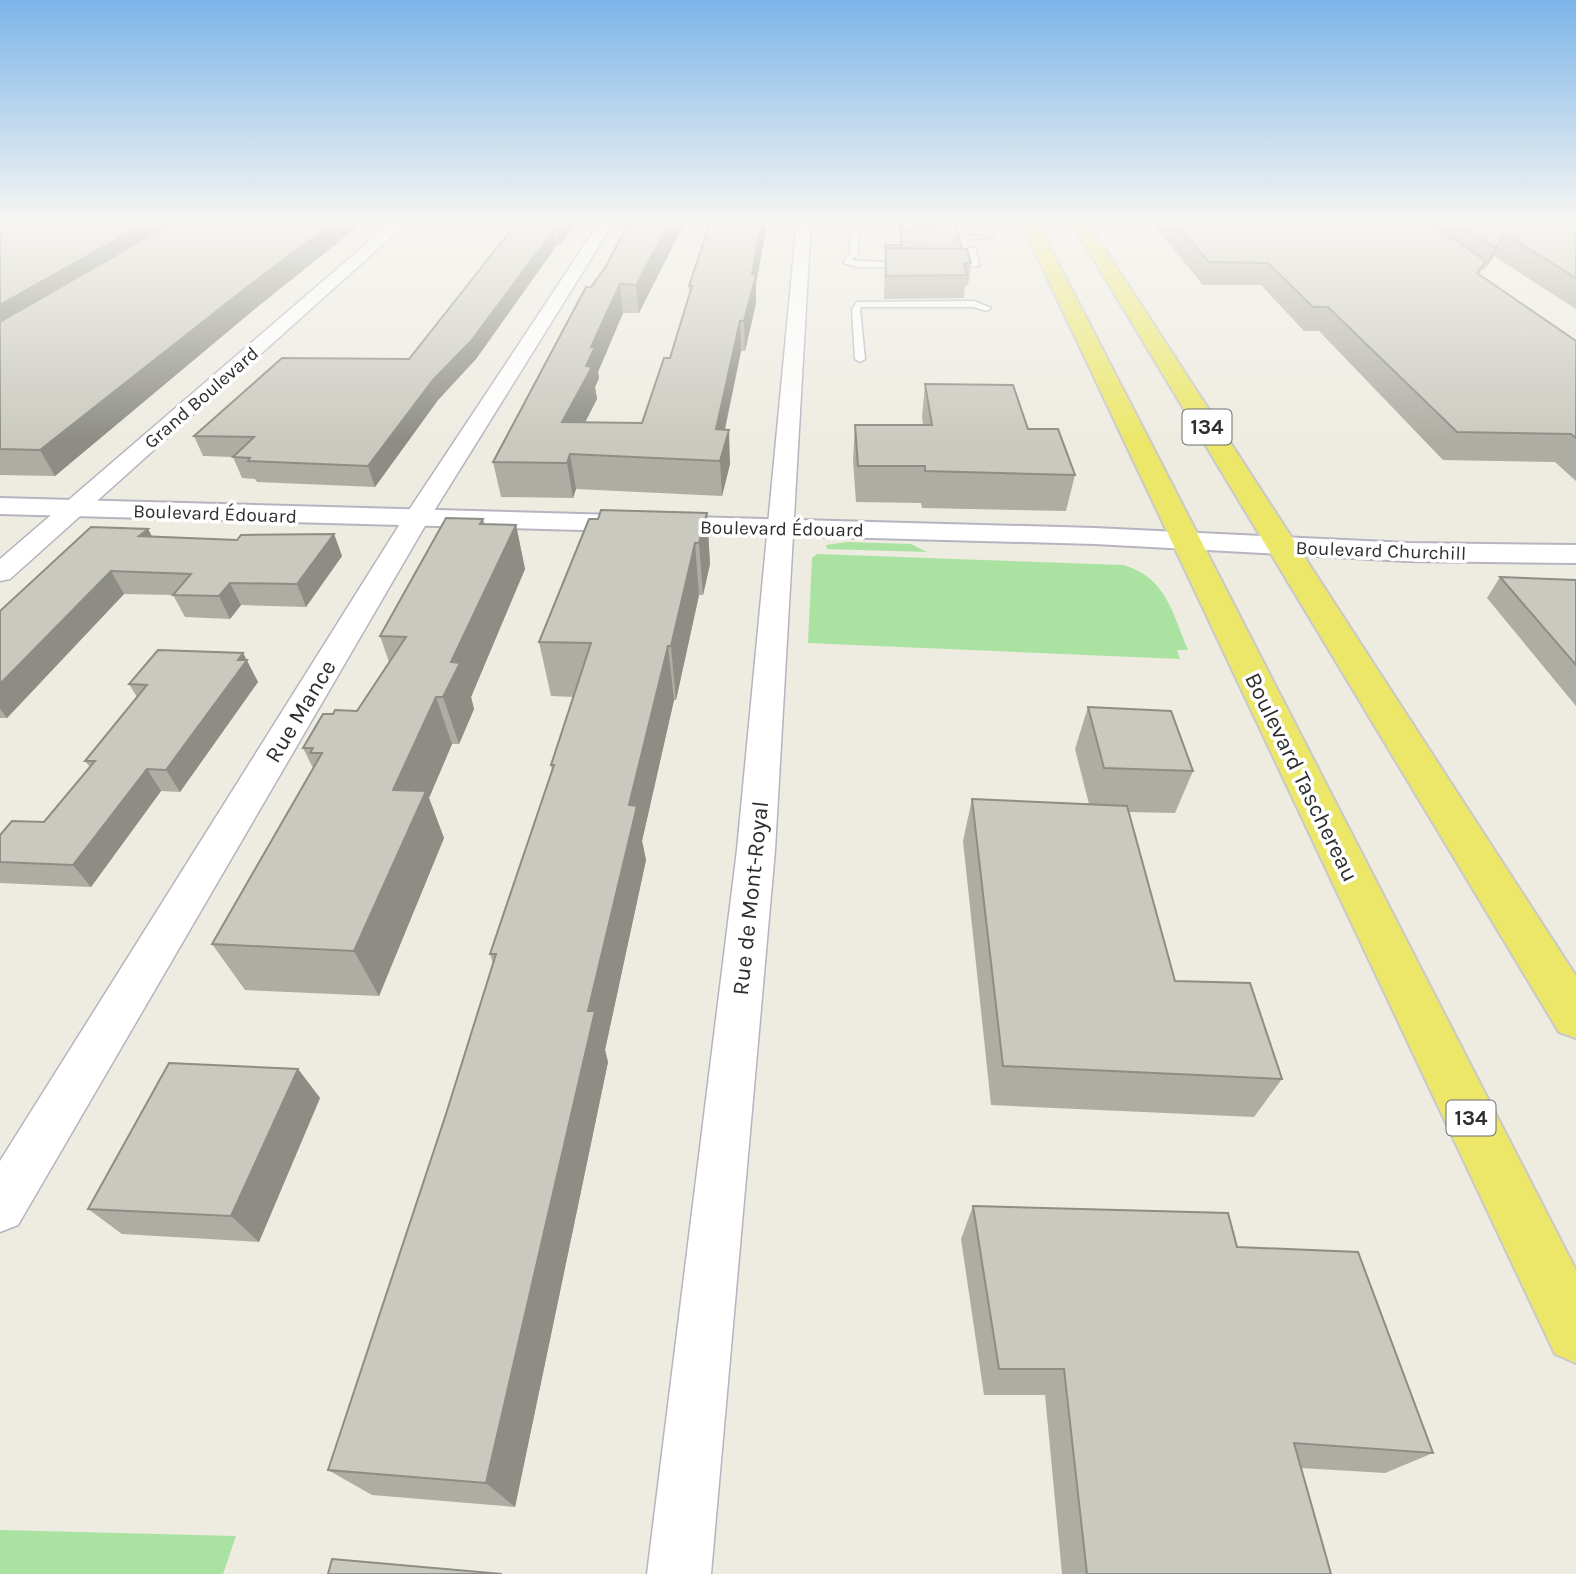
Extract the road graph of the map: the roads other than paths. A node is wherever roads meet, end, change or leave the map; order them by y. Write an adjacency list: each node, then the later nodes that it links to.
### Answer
1 (319, 293): 9 (street, Grand Boulevard)
2 (561, 293): 10 (street, Rue Mance)
3 (799, 293): 11 (street, Rue de Mont-Royal)
4 (1064, 293): 12 (main road, Boulevard Taschereau / 134)
5 (1124, 293): 13 (main road, 134)
6 (987, 308): 7 (lane)
7 (860, 359)
8 (0, 506): 9 (street, Boulevard Édouard)
9 (74, 508): 10 (street, Boulevard Édouard); 15 (street, Grand Boulevard)
10 (416, 519): 11 (street, Boulevard Édouard); 17 (street, Rue Mance)
11 (781, 529): 12 (street, Boulevard Édouard); 19 (street, Rue de Mont-Royal)
12 (1185, 540): 13 (street, Boulevard Churchill); 18 (main road, Boulevard Taschereau / 134)
13 (1282, 547): 14 (street, Boulevard Churchill); 16 (main road, 134)
14 (1576, 554)
15 (0, 573)
16 (1576, 1017)
17 (0, 1207)
18 (1576, 1333)
19 (679, 1574)

